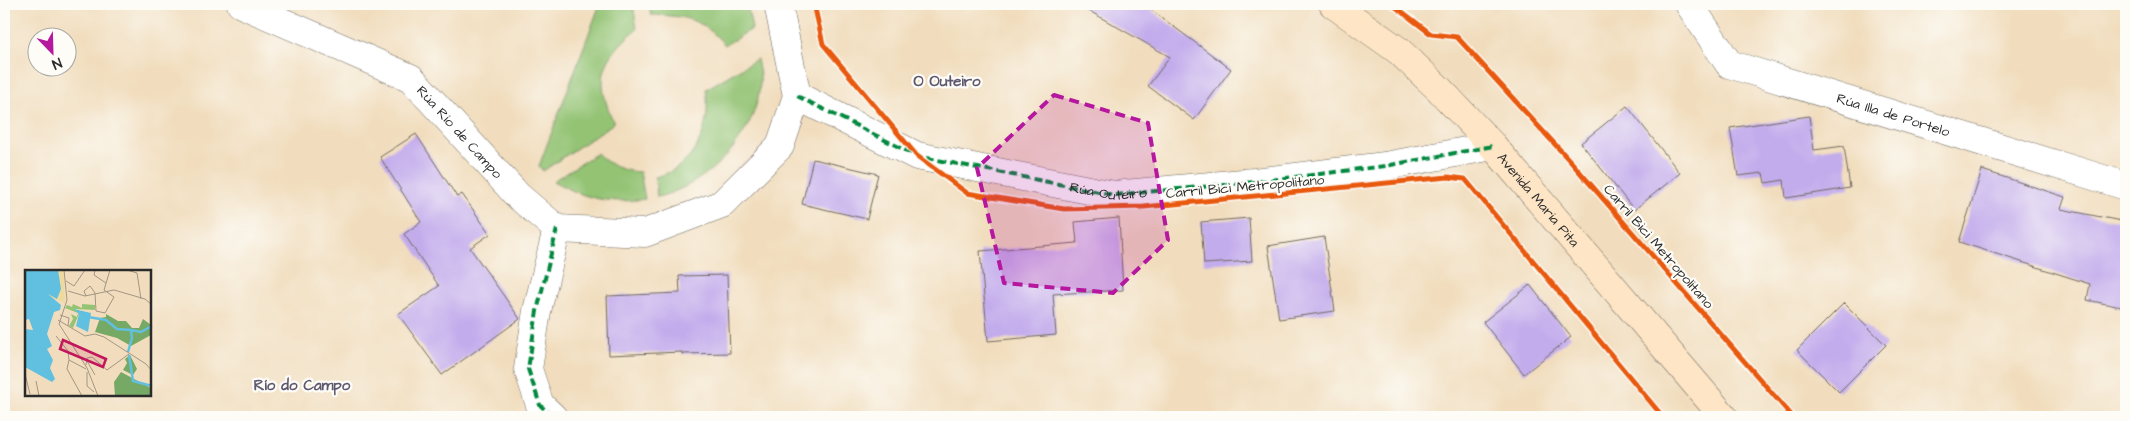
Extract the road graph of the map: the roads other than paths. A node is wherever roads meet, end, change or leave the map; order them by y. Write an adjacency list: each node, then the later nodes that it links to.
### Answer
1 (241, 4): 8 (street, Rúa Río de Campo)
2 (778, 4): 5 (street)
3 (1333, 4): 6 (main road, Avenida María Pita)
4 (1690, 4): 7 (street, Rúa Illa de Portelo)
5 (797, 96): 6 (street, Rúa Outeiro); 8 (street)
6 (1493, 146): 10 (main road, Avenida María Pita)
7 (2126, 186)
8 (557, 229): 9 (street)
9 (552, 417)
10 (1724, 417)

